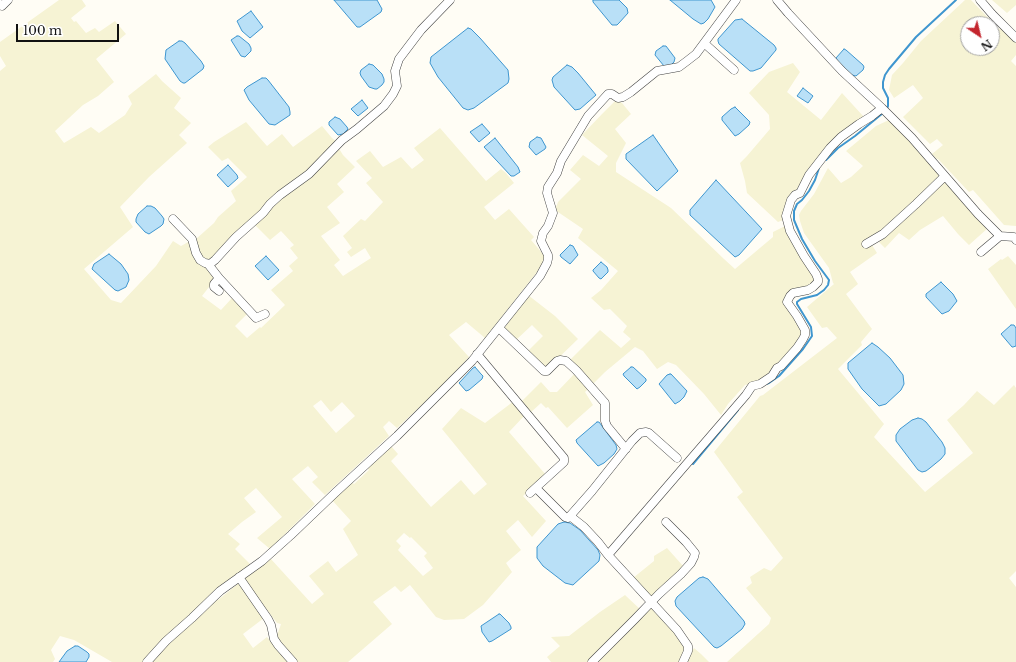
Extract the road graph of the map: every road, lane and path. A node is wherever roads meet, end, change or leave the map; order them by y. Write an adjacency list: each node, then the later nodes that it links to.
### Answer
1 (8, 0): 6 (street)
2 (450, 0): 17 (street)
3 (736, 0): 8 (street)
4 (777, 0): 10 (street)
5 (980, 0): 7 (street)
6 (0, 4)
7 (1016, 38)
8 (704, 43): 9 (street); 21 (street)
9 (734, 70)
10 (882, 108): 11 (street); 27 (street)
11 (945, 176): 13 (street); 15 (street)
12 (173, 219): 17 (street)
13 (1000, 236): 14 (street); 16 (street)
14 (1015, 237)
15 (866, 244)
16 (981, 252)
17 (208, 264): 18 (street)
18 (219, 278): 19 (street); 20 (street)
19 (219, 291)
20 (265, 314)
21 (499, 328): 22 (street); 23 (street)
22 (478, 354): 25 (street); 28 (street)
23 (626, 449): 24 (street); 25 (street)
24 (677, 458)
25 (570, 516): 27 (street)
26 (666, 522): 29 (street)
27 (608, 555): 29 (street)
28 (239, 577): 30 (street); 31 (street)
29 (651, 602): 32 (street); 33 (street)
30 (147, 662)
31 (293, 662)
32 (592, 662)
33 (684, 662)

